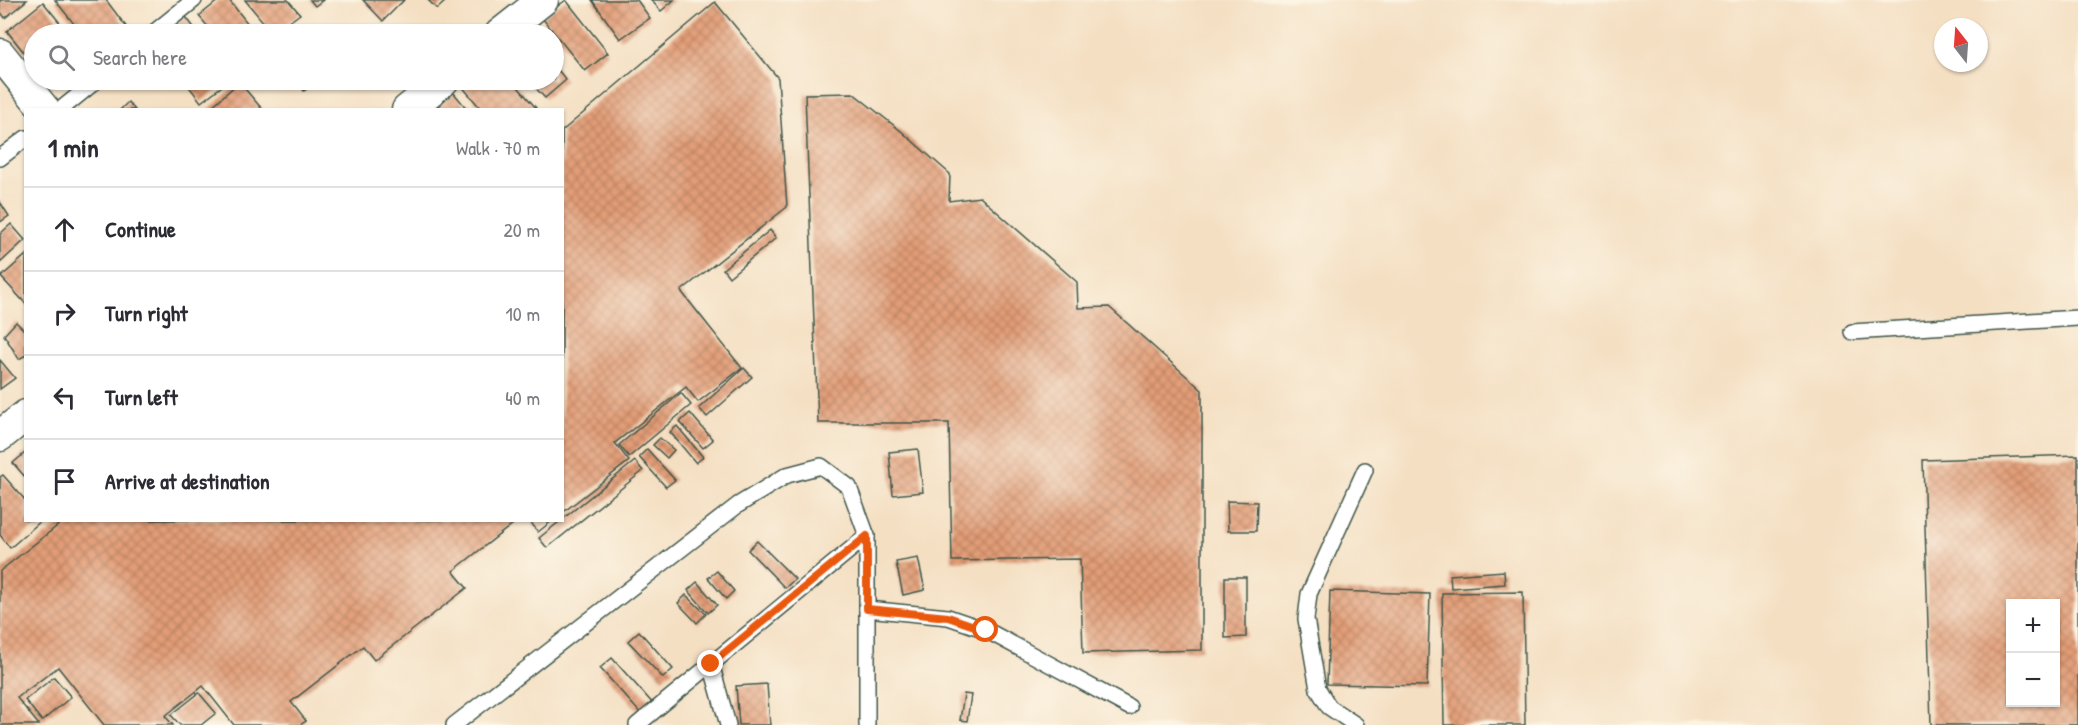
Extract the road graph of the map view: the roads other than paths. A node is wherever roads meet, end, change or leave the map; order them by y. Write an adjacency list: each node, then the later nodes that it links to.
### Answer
1 (194, 0): 3 (lane)
2 (543, 0): 4 (street)
3 (164, 24)
4 (513, 24)
5 (0, 54): 6 (street)
6 (24, 84)
7 (29, 90): 10 (street)
8 (85, 90): 11 (lane)
9 (432, 90): 12 (street)
10 (43, 108)
11 (62, 108)
12 (409, 108)
13 (24, 140): 14 (lane)
14 (0, 158)
15 (2078, 318): 16 (lane)
16 (1852, 332)
17 (24, 417): 18 (street)
18 (0, 436)
19 (1365, 470): 28 (lane)
20 (867, 536): 21 (lane); 22 (lane); 24 (lane)
21 (867, 609): 23 (lane); 27 (lane)
22 (711, 664): 25 (lane); 26 (lane)
23 (1129, 707)
24 (454, 725)
25 (637, 725)
26 (728, 725)
27 (867, 725)
28 (1356, 725)

